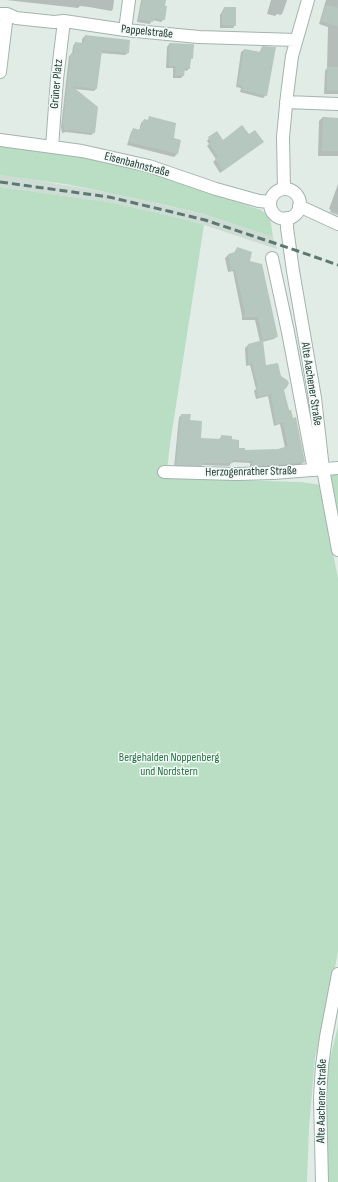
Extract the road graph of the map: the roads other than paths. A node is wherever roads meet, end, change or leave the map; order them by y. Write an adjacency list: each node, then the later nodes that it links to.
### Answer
1 (129, 0): 5 (street)
2 (308, 0): 6 (street)
3 (4, 14): 4 (street, Pappelstraße); 7 (street)
4 (64, 21): 5 (street, Pappelstraße); 11 (street, Grüner Platz)
5 (125, 30): 6 (street, Pappelstraße)
6 (296, 40): 8 (street)
7 (0, 72)
8 (286, 102): 9 (street); 12 (street)
9 (338, 104)
10 (0, 140): 11 (street, Eisenbahnstraße)
11 (52, 147): 13 (street, Eisenbahnstraße)
12 (284, 189): 13 (street); 14 (street)
13 (270, 202): 15 (street)
14 (299, 206): 15 (street); 16 (street)
15 (288, 218): 19 (street, Alte Aachener Straße)
16 (338, 224)
17 (272, 258): 19 (street, Alte Aachener Straße)
18 (338, 468): 19 (street, Herzogenrather Straße)
19 (319, 470): 20 (street, Herzogenrather Straße); 21 (street, Alte Aachener Straße)
20 (164, 472)
21 (338, 550)
22 (338, 974): 23 (street, Alte Aachener Straße)
23 (322, 1182)

